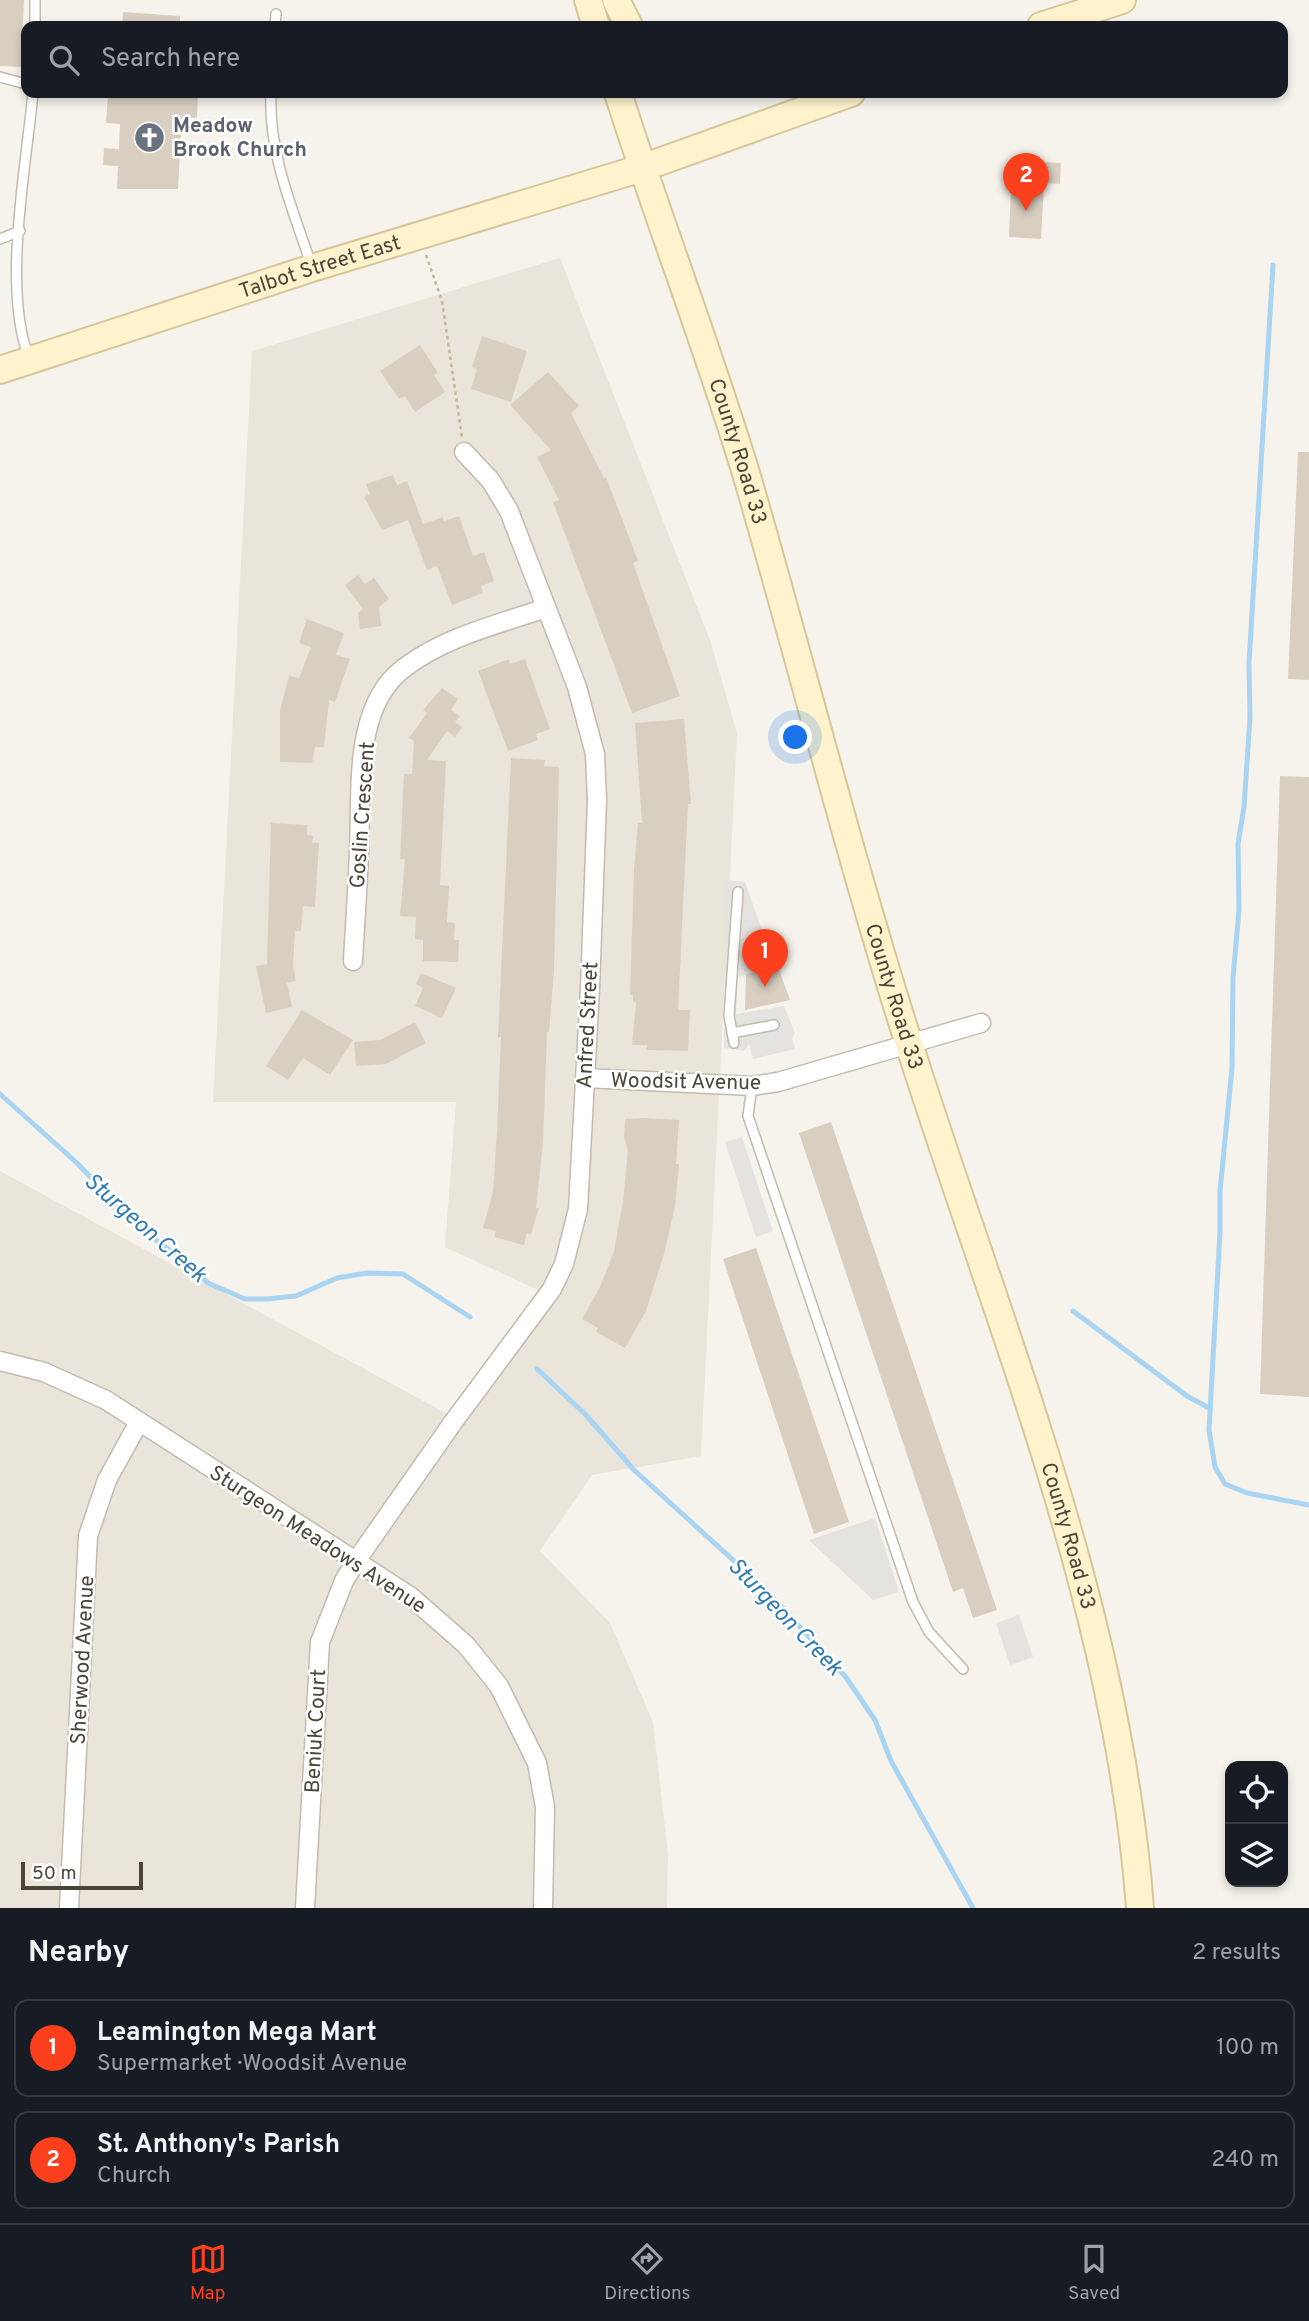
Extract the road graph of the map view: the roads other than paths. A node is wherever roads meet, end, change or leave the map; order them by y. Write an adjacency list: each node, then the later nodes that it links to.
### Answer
1 (35, 0): 6 (lane)
2 (587, 0): 8 (main road)
3 (616, 0): 9 (main road)
4 (1122, 0): 10 (main road)
5 (276, 14): 7 (lane)
6 (35, 21)
7 (275, 21)
8 (594, 21)
9 (626, 21)
10 (1057, 21)
11 (0, 77): 12 (lane)
12 (21, 82)
13 (33, 98): 18 (lane)
14 (271, 98): 20 (lane)
15 (620, 98): 17 (main road, County Road 33)
16 (837, 98): 17 (main road, Talbot Street East)
17 (642, 168): 20 (main road, Talbot Street East); 29 (main road, County Road 33)
18 (20, 231): 19 (lane); 21 (lane)
19 (0, 239)
20 (312, 268): 21 (main road, Talbot Street East)
21 (30, 360): 22 (main road, Talbot Street East)
22 (0, 370)
23 (464, 452): 24 (street, Anfred Street)
24 (546, 608): 26 (street, Goslin Crescent); 30 (street, Anfred Street)
25 (738, 892): 28 (lane)
26 (353, 961)
27 (981, 1023): 29 (street, Woodsit Avenue)
28 (774, 1025)
29 (909, 1044): 31 (street, Woodsit Avenue); 39 (main road, County Road 33)
30 (585, 1079): 31 (street, Woodsit Avenue); 34 (street, Anfred Street)
31 (752, 1086): 35 (lane)
32 (0, 1361): 33 (street, Sturgeon Meadows Avenue)
33 (139, 1422): 34 (street, Sturgeon Meadows Avenue); 36 (street, Sherwood Avenue)
34 (356, 1561): 37 (street, Beniuk Court); 38 (street, Sturgeon Meadows Avenue)
35 (963, 1669)
36 (69, 1908)
37 (305, 1908)
38 (543, 1908)
39 (1140, 1908)

